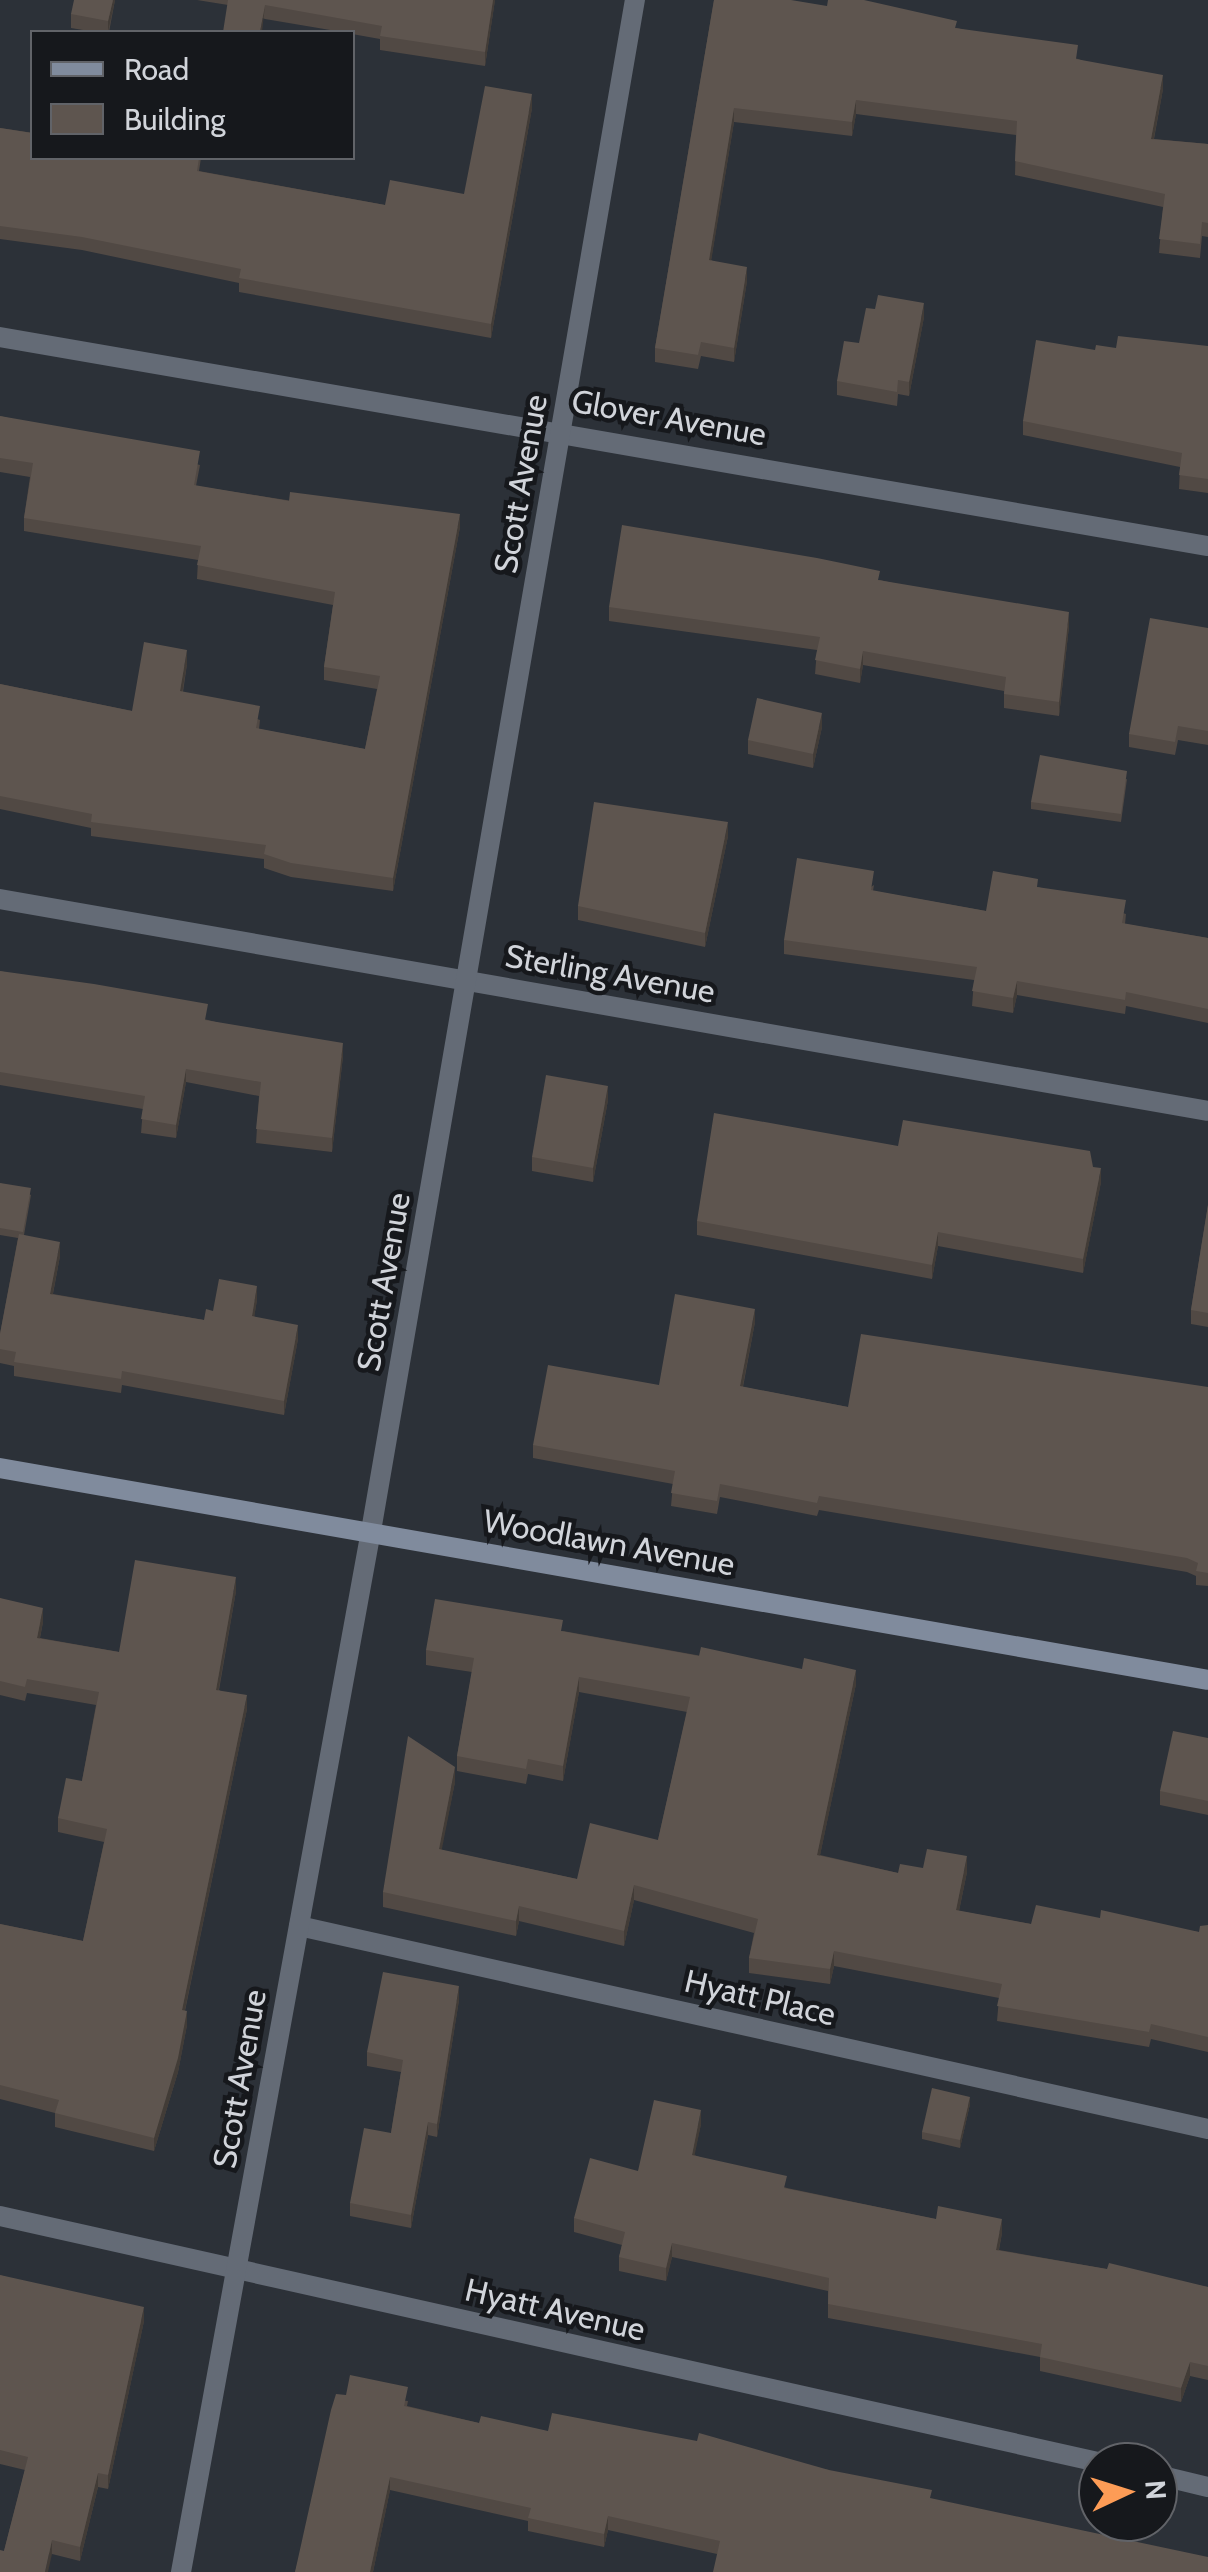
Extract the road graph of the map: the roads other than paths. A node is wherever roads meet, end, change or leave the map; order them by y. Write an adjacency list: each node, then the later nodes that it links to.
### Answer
1 (635, 0): 3 (street, Scott Avenue)
2 (0, 336): 3 (street, Glover Avenue)
3 (561, 430): 4 (street, Glover Avenue); 6 (street, Scott Avenue)
4 (1208, 546)
5 (0, 899): 6 (street, Sterling Avenue)
6 (466, 979): 7 (street, Sterling Avenue); 9 (street, Scott Avenue)
7 (1208, 1111)
8 (0, 1468): 9 (street, Woodlawn Avenue)
9 (371, 1531): 10 (street, Woodlawn Avenue); 11 (street, Scott Avenue)
10 (1208, 1680)
11 (299, 1926): 12 (street, Hyatt Place); 14 (street, Scott Avenue)
12 (1208, 2129)
13 (0, 2216): 14 (street, Hyatt Avenue)
14 (236, 2270): 15 (street, Hyatt Avenue); 18 (street, Scott Avenue)
15 (1078, 2458)
16 (1178, 2480): 17 (street)
17 (1208, 2487)
18 (180, 2572)

